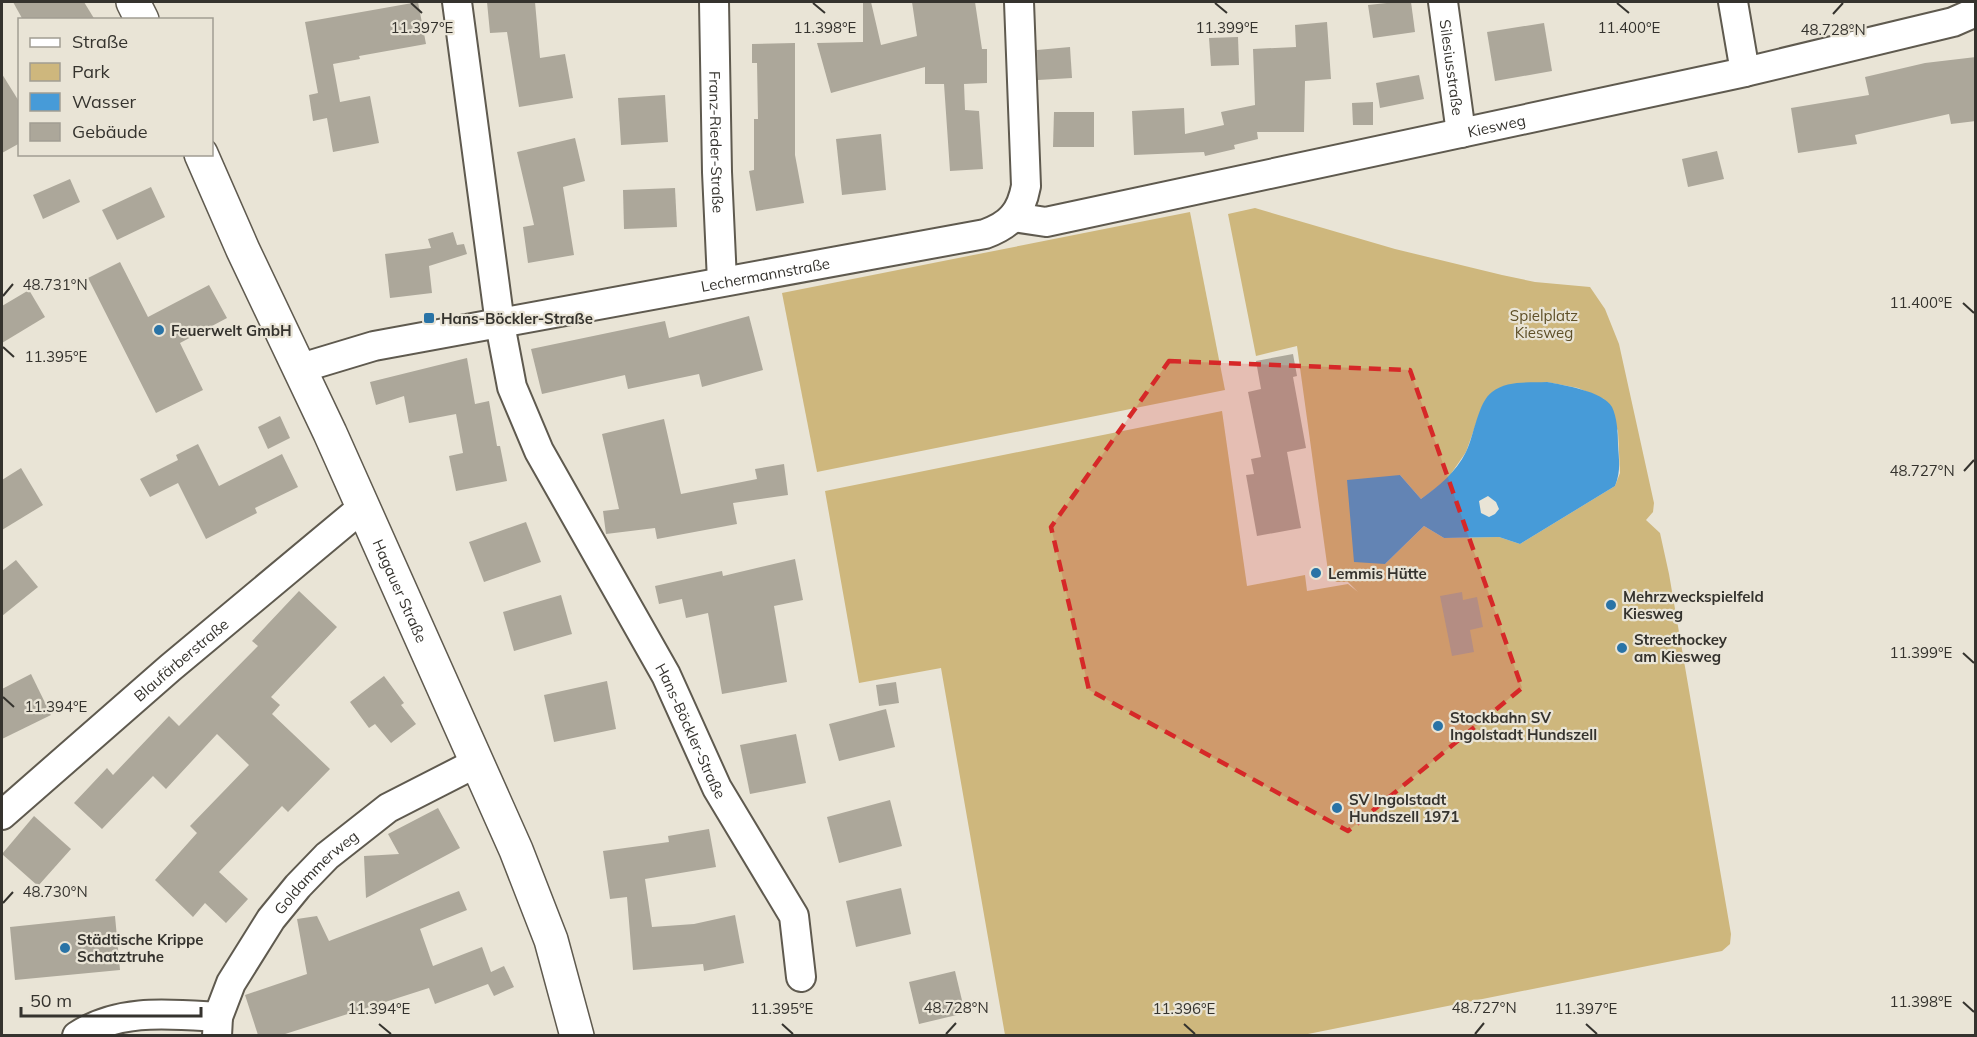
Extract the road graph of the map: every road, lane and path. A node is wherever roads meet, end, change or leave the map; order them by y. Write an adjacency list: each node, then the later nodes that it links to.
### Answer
1 (133, 2): 8 (street)
2 (457, 2): 14 (street, Hans-Böckler-Straße)
3 (714, 2): 13 (street, Franz-Rieder-Straße)
4 (1019, 2): 12 (street)
5 (1443, 2): 10 (street, Silesiusstraße)
6 (1733, 2): 9 (street)
7 (1976, 12): 9 (street, Kiesweg)
8 (141, 18)
9 (1745, 72): 10 (street, Kiesweg)
10 (1461, 133): 12 (street, Kiesweg)
11 (202, 156): 15 (street, Hagauer Straße)
12 (1013, 217): 13 (street, Lechermannstraße)
13 (722, 281): 14 (street, Lechermannstraße)
14 (500, 324): 15 (street, Lechermannstraße); 19 (street, Hans-Böckler-Straße)
15 (301, 368): 16 (street, Hagauer Straße)
16 (363, 507): 17 (street, Hagauer Straße); 18 (street, Blaufärberstraße)
17 (478, 762): 20 (street, Goldammerweg); 22 (street, Hagauer Straße)
18 (2, 815)
19 (801, 977)
20 (217, 1026): 21 (street)
21 (76, 1035)
22 (577, 1035)

